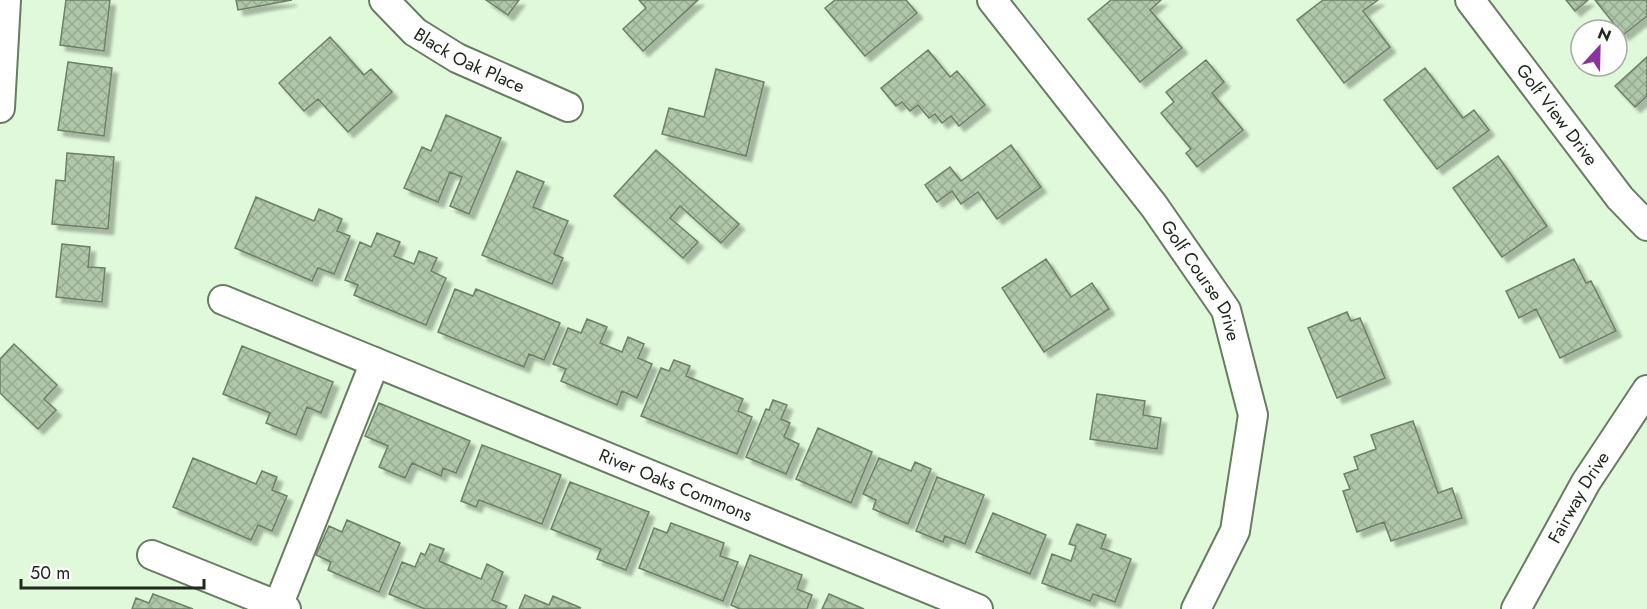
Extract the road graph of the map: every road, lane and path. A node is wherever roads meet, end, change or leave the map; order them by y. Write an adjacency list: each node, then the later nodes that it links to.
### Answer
1 (6, 0): 6 (street)
2 (384, 0): 5 (street, Black Oak Place)
3 (992, 0): 14 (street, Golf Course Drive)
4 (1470, 0): 7 (street, Golf View Drive)
5 (567, 107)
6 (0, 108)
7 (1647, 226)
8 (223, 300): 9 (street, River Oaks Commons)
9 (375, 363): 12 (street); 13 (street, River Oaks Commons)
10 (1647, 390): 15 (street, Fairway Drive)
11 (152, 555): 12 (street)
12 (282, 607)
13 (978, 609)
14 (1196, 609)
15 (1516, 609)

